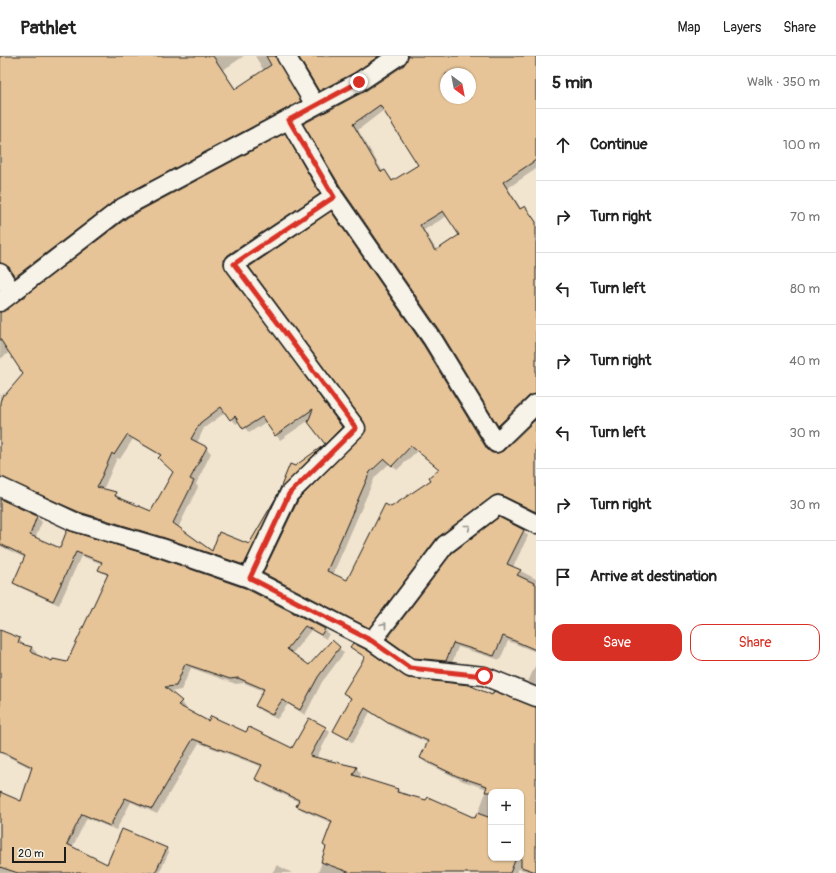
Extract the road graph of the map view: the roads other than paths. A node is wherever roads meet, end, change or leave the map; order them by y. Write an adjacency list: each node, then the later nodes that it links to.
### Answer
1 (286, 56): 3 (street)
2 (398, 56): 3 (street)
3 (315, 105): 4 (street)
4 (289, 120): 5 (street); 7 (street)
5 (334, 197): 8 (street); 11 (street)
6 (0, 273): 7 (street)
7 (6, 298)
8 (536, 404)
9 (0, 487): 11 (street)
10 (536, 524): 12 (street, one-way to 10)
11 (250, 578): 12 (street)
12 (372, 641): 13 (street)
13 (536, 697)

